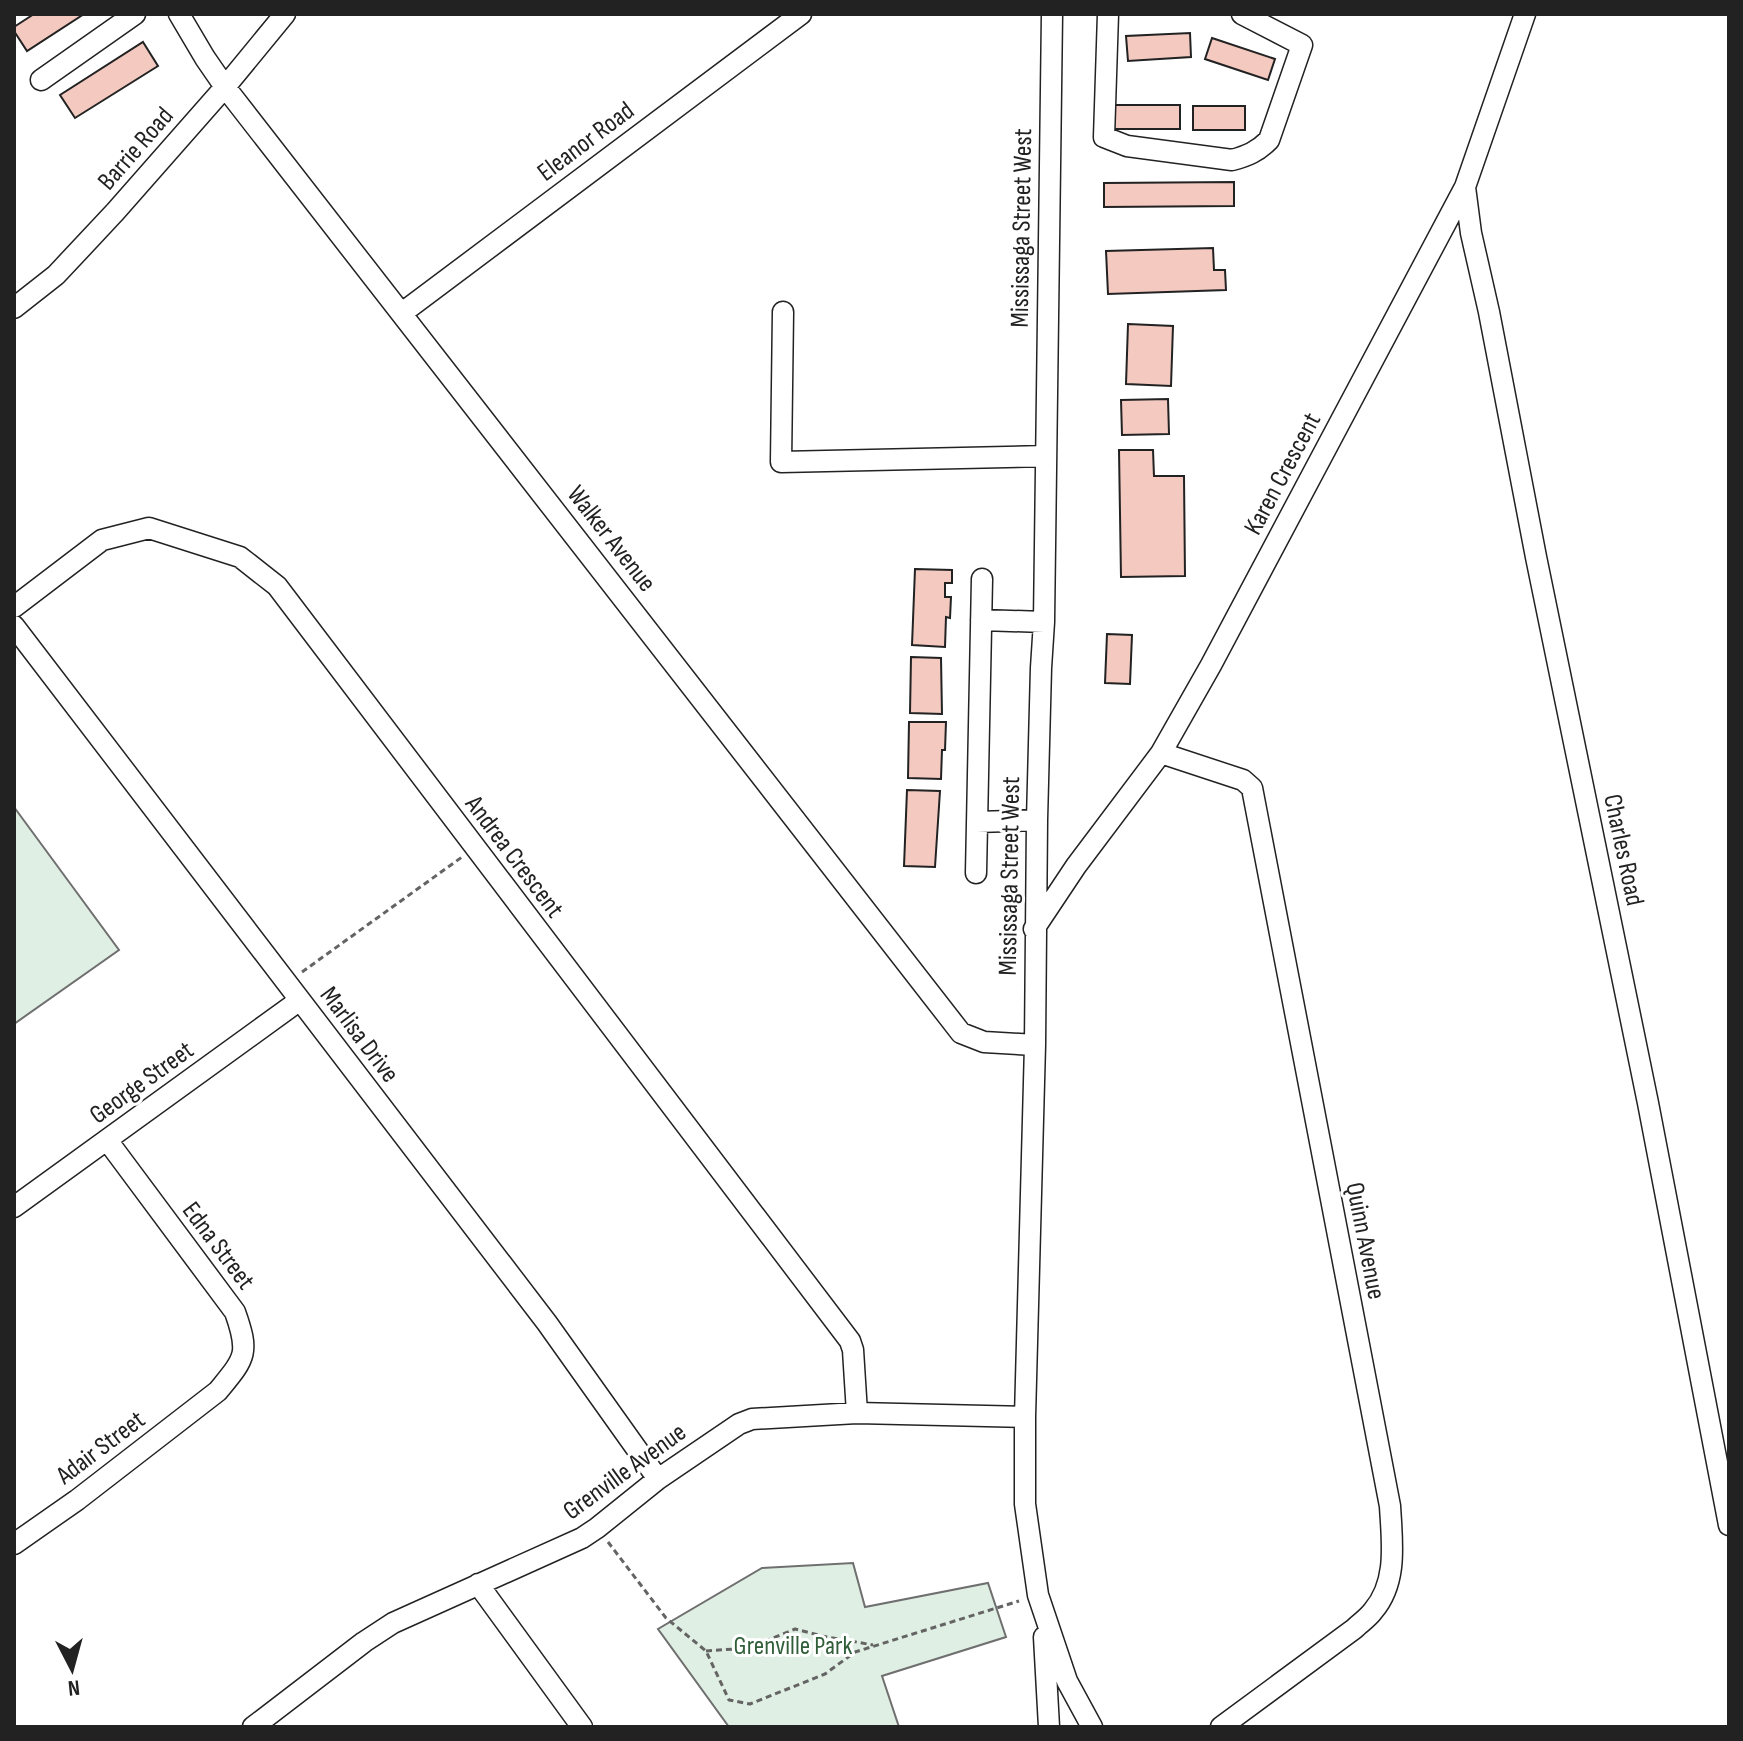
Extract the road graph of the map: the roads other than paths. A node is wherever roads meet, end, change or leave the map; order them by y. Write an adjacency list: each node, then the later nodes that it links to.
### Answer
1 (135, 14): 9 (street)
2 (179, 14): 10 (street, Walker Avenue)
3 (285, 14): 10 (street, Barrie Road)
4 (801, 14): 14 (street, Eleanor Road)
5 (1052, 14): 15 (street, Mississaga Street West)
6 (1108, 14): 8 (street)
7 (1525, 14): 11 (street, Karen Crescent)
8 (1254, 16)
9 (41, 80)
10 (225, 87): 12 (street, Barrie Road); 14 (street, Walker Avenue)
11 (1465, 187): 21 (street, Karen Crescent); 34 (street, Charles Road)
12 (14, 308)
13 (783, 312): 15 (street)
14 (402, 313): 27 (street, Walker Avenue)
15 (1046, 456): 19 (street, Mississaga Street West)
16 (982, 579): 18 (street)
17 (14, 607): 31 (street, Andrea Crescent)
18 (981, 620): 19 (street); 23 (street)
19 (1044, 622): 22 (street, Mississaga Street West)
20 (14, 626): 26 (street, Marlisa Drive)
21 (1161, 753): 25 (street, Karen Crescent); 42 (street, Quinn Avenue)
22 (1037, 820): 23 (street); 25 (street, Mississaga Street West)
23 (977, 822): 24 (street)
24 (976, 873)
25 (1034, 929): 27 (street, Mississaga Street West)
26 (300, 1000): 28 (street, George Street); 33 (street, Marlisa Drive)
27 (1035, 1045): 32 (street, Mississaga Street West)
28 (107, 1140): 29 (street, George Street); 30 (street, Edna Street)
29 (14, 1207)
30 (218, 1391): 35 (street, Adair Street)
31 (857, 1413): 32 (street, Grenville Avenue); 33 (street, Grenville Avenue)
32 (1025, 1417): 37 (street, Mississaga Street West)
33 (658, 1479): 36 (street, Grenville Avenue)
34 (1729, 1525)
35 (14, 1544)
36 (478, 1584): 38 (street, Grenville Avenue); 39 (street)
37 (1040, 1602): 40 (street); 41 (street, Mississaga Street West)
38 (253, 1727)
39 (582, 1727)
40 (1049, 1727)
41 (1092, 1727)
42 (1221, 1727)

